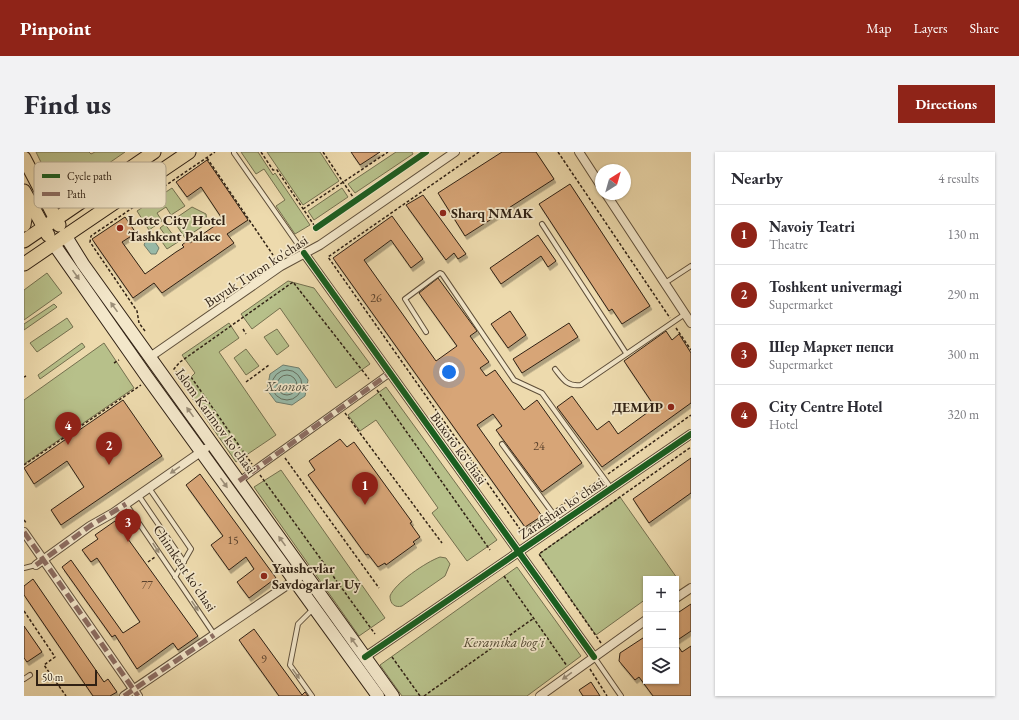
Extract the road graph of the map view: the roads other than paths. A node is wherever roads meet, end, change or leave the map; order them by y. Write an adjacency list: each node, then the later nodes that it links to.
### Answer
1 (154, 152): 7 (main road)
2 (189, 152): 8 (main road)
3 (455, 152): 24 (street, Buyuk Turon ko'chasi)
4 (579, 152): 9 (street)
5 (234, 154): 24 (lane, Buxoro ko'chasi)
6 (24, 158): 10 (main road, Islom Karimov ko'chasi)
7 (139, 162)
8 (166, 167)
9 (595, 177)
10 (34, 178)
11 (24, 191): 20 (main road)
12 (24, 198): 19 (main road)
13 (610, 200): 27 (street)
14 (49, 208): 17 (main road, Islom Karimov ko'chasi)
15 (71, 208): 17 (main road)
16 (105, 208): 21 (main road)
17 (55, 219): 20 (main road); 21 (main road, Islom Karimov ko'chasi)
18 (542, 224): 31 (lane)
19 (24, 225)
20 (43, 227): 22 (main road); 23 (main road)
21 (65, 235): 23 (main road); 32 (main road, Islom Karimov ko'chasi, one-way to 21)
22 (24, 241)
23 (53, 243): 25 (main road); 38 (main road, one-way to 38)
24 (304, 253): 32 (street, Buyuk Turon ko'chasi); 34 (street, Buxoro ko'chasi)
25 (24, 264)
26 (691, 266): 27 (lane)
27 (665, 283): 28 (street)
28 (685, 313): 29 (street); 31 (lane)
29 (691, 323)
30 (426, 332): 41 (lane)
31 (626, 353): 33 (lane)
32 (150, 357): 36 (main road, Islom Karimov ko'chasi, one-way to 32)
33 (556, 369)
34 (390, 373): 39 (street); 46 (street, Buxoro ko'chasi)
35 (691, 434): 41 (street, Zarafshan ko'chasi)
36 (212, 444): 38 (street); 39 (main road, Islom Karimov ko'chasi)
37 (502, 444): 44 (lane)
38 (201, 452): 40 (street, one-way to 40); 52 (main road, one-way to 52)
39 (239, 481): 50 (main road, Islom Karimov ko'chasi, one-way to 39)
40 (149, 488): 42 (street); 47 (lane)
41 (611, 488): 44 (street, Zarafshan ko'chasi)
42 (138, 495): 43 (street); 47 (lane)
43 (126, 504): 48 (street); 51 (lane, Chimkent ko'chasi, one-way to 51)
44 (560, 523): 46 (street, Zarafshan ko'chasi)
45 (24, 532): 48 (street)
46 (518, 551): 58 (street, Zarafshan ko'chasi); 59 (street, Buxoro ko'chasi)
47 (184, 562): 51 (lane)
48 (40, 563): 49 (lane); 63 (street)
49 (24, 568)
50 (305, 573): 52 (street); 58 (main road, Islom Karimov ko'chasi, one-way to 50)
51 (175, 577): 57 (lane, Chimkent ko'chasi, one-way to 57)
52 (294, 580): 55 (main road); 57 (street)
53 (691, 588): 54 (street)
54 (679, 596)
55 (314, 608): 60 (main road); 65 (lane, one-way to 65)
56 (643, 622): 59 (street)
57 (214, 635): 63 (street)
58 (365, 657): 60 (main road, Zarafshan ko'chasi); 67 (main road, Islom Karimov ko'chasi)
59 (594, 657): 68 (street, one-way to 68); 69 (lane, Buxoro ko'chasi)
60 (354, 664): 66 (main road)
61 (30, 675): 62 (lane)
62 (24, 679)
63 (136, 693): 64 (street)
64 (124, 696)
65 (312, 696)
66 (378, 696)
67 (393, 696)
68 (540, 696)
69 (621, 696)

